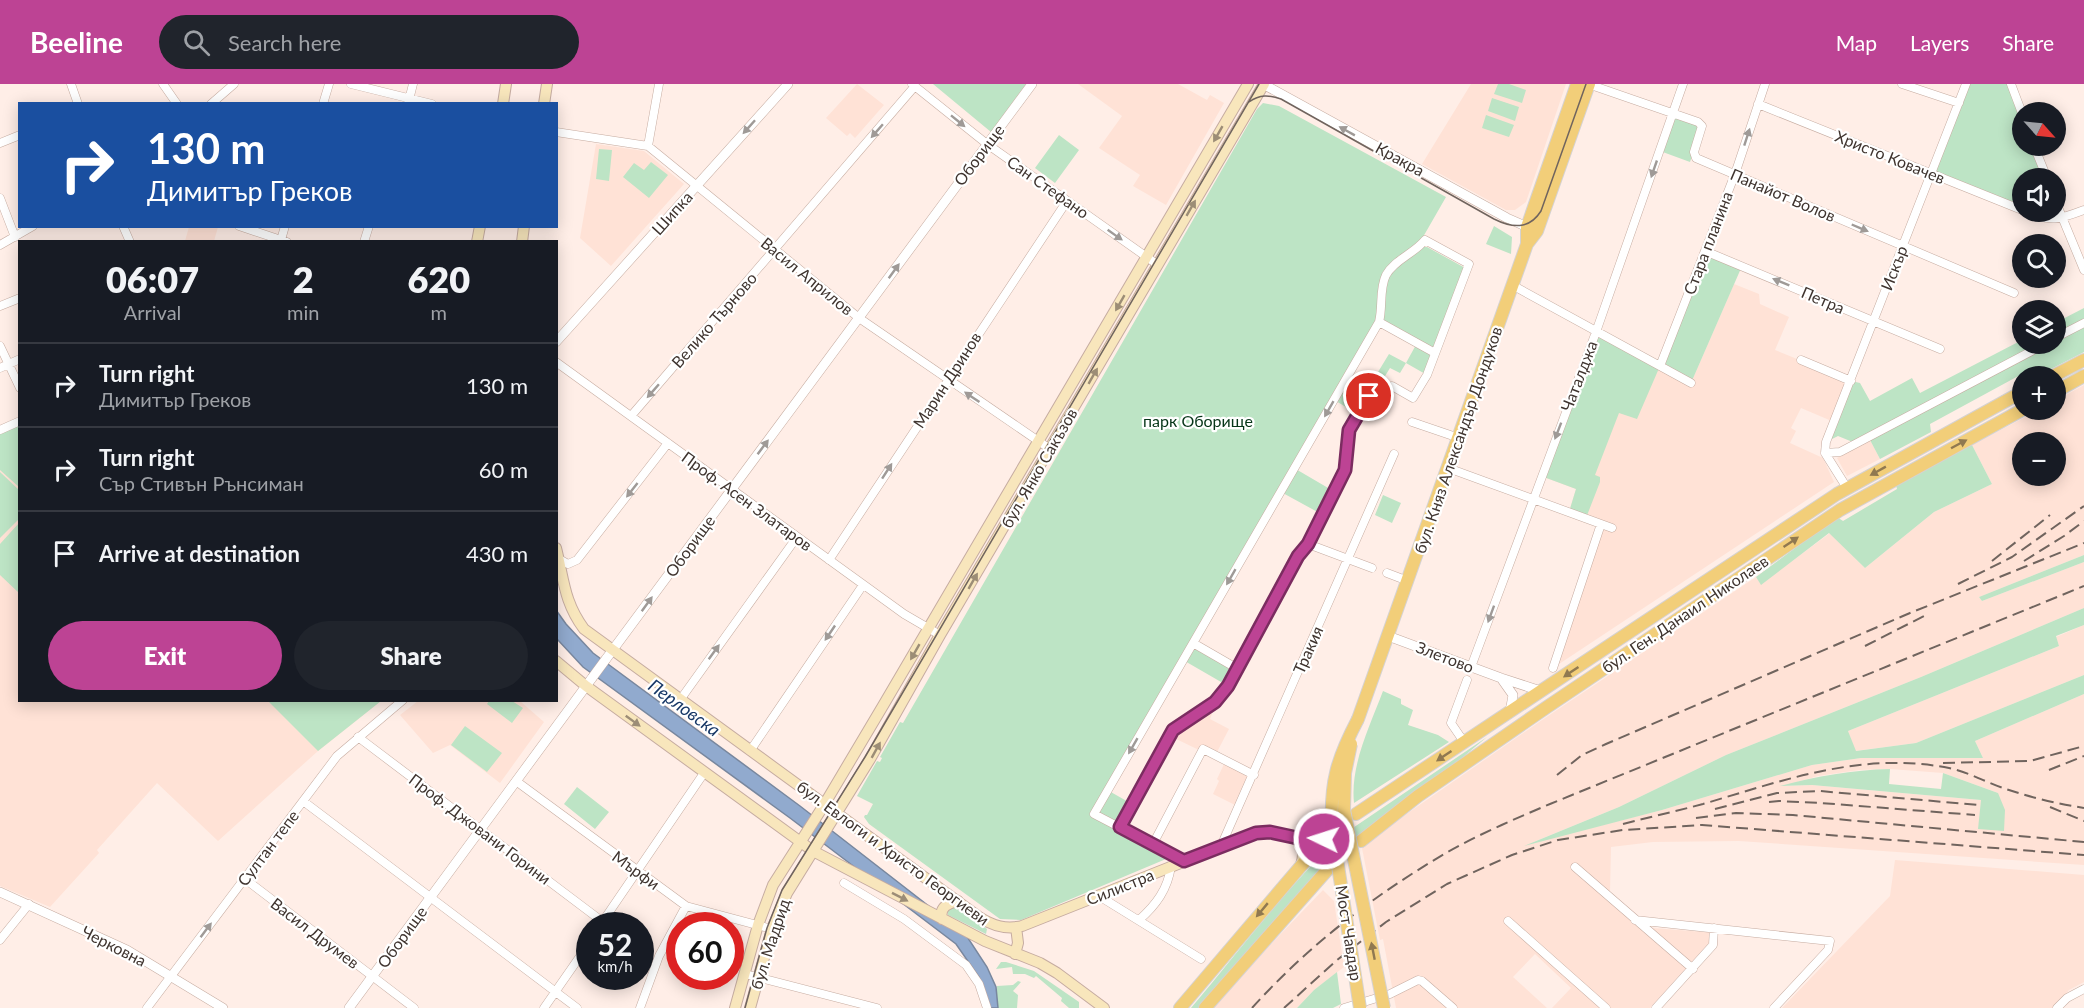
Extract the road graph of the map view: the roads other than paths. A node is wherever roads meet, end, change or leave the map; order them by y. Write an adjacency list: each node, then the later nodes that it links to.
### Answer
1 (71, 84): 23 (street)
2 (163, 84): 24 (street)
3 (234, 84): 25 (street)
4 (328, 84): 26 (street)
5 (351, 84): 22 (street)
6 (413, 84): 22 (street)
7 (506, 84): 27 (main road)
8 (547, 84): 28 (main road)
9 (658, 84): 37 (street)
10 (788, 84): 40 (street, Шипка, one-way to 40)
11 (1032, 84): 36 (street, Оборище)
12 (1248, 84): 56 (main road, бул. Янко Сакъзов, one-way to 56)
13 (1264, 84): 49 (street, Кракра, one-way to 13); 57 (main road, бул. Янко Сакъзов, one-way to 13)
14 (1577, 84): 49 (main road, бул. Княз Александър Дондуков)
15 (1589, 84): 32 (street, Панайот Волов); 49 (main road, бул. Княз Александър Дондуков)
16 (1683, 84): 32 (street, Чаталджа)
17 (1765, 84): 31 (street, Стара планина)
18 (1902, 84): 30 (street)
19 (1966, 84): 30 (street, Искър)
20 (2011, 84): 29 (street)
21 (913, 85): 36 (street, Сан Стефано, one-way to 36); 54 (street, Велико Търново, one-way to 54)
22 (409, 101)
23 (77, 102)
24 (176, 102)
25 (213, 102)
26 (324, 102)
27 (502, 102)
28 (544, 102)
29 (2018, 102)
30 (1959, 103): 39 (street, Искър)
31 (1758, 104): 38 (street, Стара планина, one-way to 31); 39 (street, Христо Ковачев)
32 (1672, 113): 38 (street, Панайот Волов); 67 (street, Чаталджа, one-way to 67)
33 (558, 132): 37 (street)
34 (18, 136): 35 (street)
35 (0, 143)
36 (987, 144): 42 (street, Сан Стефано); 63 (street, Оборище, one-way to 36)
37 (648, 146): 40 (street, Васил Априлов)
38 (1735, 174): 53 (street, Панайот Волов, one-way to 53); 55 (street, Стара планина)
39 (1931, 174): 43 (street, Христо Ковачев); 53 (street, Искър)
40 (696, 185): 54 (street, Васил Априлов); 69 (street, Шипка)
41 (0, 198): 50 (street)
42 (1067, 201): 56 (street, Сан Стефано, one-way to 56); 83 (street, Марин Дринов)
43 (2012, 207)
44 (2084, 210): 45 (street)
45 (2066, 217)
46 (2063, 222): 58 (street)
47 (30, 228): 50 (street)
48 (245, 228): 51 (street)
49 (1532, 229): 59 (main road, бул. Княз Александър Дондуков)
50 (15, 237): 52 (street)
51 (281, 240)
52 (0, 245)
53 (1902, 247): 60 (street, Панайот Волов); 64 (street, Искър)
54 (775, 249): 63 (street, Васил Априлов); 90 (street, Велико Търново, one-way to 90)
55 (1705, 251): 64 (street, Петра, one-way to 55); 79 (street, Стара планина)
56 (1147, 257): 57 (street, Сан Стефано); 95 (main road, бул. Янко Сакъзов, one-way to 95)
57 (1158, 265): 97 (main road, бул. Янко Сакъзов, one-way to 57)
58 (2084, 270)
59 (1512, 285): 67 (street); 94 (main road, бул. Княз Александър Дондуков)
60 (2014, 293)
61 (18, 299): 62 (street)
62 (0, 306)
63 (859, 318): 83 (street, Васил Априлов); 102 (street, Оборище, one-way to 63)
64 (1874, 321): 71 (street, Петра); 84 (street, Искър)
65 (1379, 322): 72 (street); 72 (street); 118 (street, one-way to 118)
66 (2084, 323): 68 (street)
67 (1596, 332): 79 (street); 103 (street, Чаталджа, one-way to 103)
68 (2066, 332)
69 (558, 340)
70 (0, 346): 78 (street)
71 (1940, 349)
72 (1435, 352): 107 (street)
73 (2026, 354): 98 (street)
74 (18, 360): 78 (street)
75 (1801, 360): 84 (street)
76 (2084, 360): 81 (main road)
77 (558, 363): 90 (street, Проф. Асен Златаров)
78 (8, 364): 80 (street); 86 (street)
79 (1660, 366): 85 (street)
80 (0, 368)
81 (2066, 369)
82 (2084, 376): 87 (main road)
83 (947, 380): 95 (street, Васил Априлов, one-way to 83); 109 (street, Марин Дринов, one-way to 83)
84 (1851, 381): 98 (street, Искър)
85 (1691, 383)
86 (18, 384)
87 (2066, 386)
88 (2012, 397): 101 (main road, бул. Ген. Данаил Николаев, one-way to 101)
89 (2012, 415): 130 (main road, бул. Ген. Данаил Николаев, one-way to 89)
90 (631, 417): 96 (street, Проф. Асен Златаров)
91 (18, 422): 93 (street)
92 (1412, 422): 94 (street)
93 (0, 430)
94 (1458, 438): 100 (main road, бул. Княз Александър Дондуков)
95 (1038, 442): 97 (street, Васил Априлов); 115 (main road, бул. Янко Сакъзов)
96 (668, 443): 102 (street, Проф. Асен Златаров); 108 (street, one-way to 108)
97 (1050, 449): 116 (main road, бул. Янко Сакъзов, one-way to 97)
98 (1825, 453): 101 (street)
99 (1394, 454): 110 (street, Тракия)
100 (1448, 468): 103 (street); 113 (main road, бул. Княз Александър Дондуков)
101 (1846, 488): 127 (main road, бул. Ген. Данаил Николаев, one-way to 127)
102 (732, 489): 106 (street, Проф. Асен Златаров); 119 (street, Оборище, one-way to 102)
103 (1533, 499): 104 (street); 121 (street, Чаталджа, one-way to 121)
104 (1601, 524): 105 (street); 122 (street)
105 (1612, 528)
106 (797, 537): 109 (street, Проф. Асен Златаров); 128 (street, one-way to 106)
107 (1308, 544): 110 (street); 123 (street)
108 (558, 554): 119 (main road, бул. Евлоги и Христо Георгиеви)
109 (829, 560): 114 (street, Проф. Асен Златаров)
110 (1348, 560): 111 (street); 138 (street, Тракия)
111 (1372, 568)
112 (1387, 573): 113 (street)
113 (1408, 581): 117 (main road, бул. Княз Александър Дондуков)
114 (863, 585): 115 (street, Проф. Асен Златаров); 136 (street, one-way to 136)
115 (929, 628): 116 (street, Проф. Асен Златаров); 141 (main road, бул. Янко Сакъзов, one-way to 141)
116 (940, 635): 142 (main road, бул. Янко Сакъзов, one-way to 116)
117 (1388, 636): 121 (street, Злетово); 132 (main road, Мост Чавдар)
118 (1193, 643): 123 (street); 144 (street, one-way to 144)
119 (609, 655): 126 (street, Оборище, bridge); 128 (main road, бул. Евлоги и Христо Георгиеви)
120 (558, 662): 126 (main road, бул. Евлоги и Христо Георгиеви)
121 (1472, 667): 124 (street, Злетово)
122 (1553, 668)
123 (1238, 669): 144 (street)
124 (1501, 678): 127 (street, Злетово); 131 (street)
125 (1467, 680): 135 (street)
126 (589, 682): 137 (main road, бул. Евлоги и Христо Георгиеви, one-way to 137); 139 (street, Оборище)
127 (1542, 691): 130 (main road); 131 (main road, бул. Ген. Данаил Николаев); 133 (main road)
128 (680, 700): 136 (main road, бул. Евлоги и Христо Георгиеви)
129 (401, 702): 134 (street, Султан тепе)
130 (1551, 704): 133 (main road, бул. Ген. Данаил Николаев)
131 (1510, 712): 135 (main road, бул. Ген. Данаил Николаев)
132 (1358, 719): 203 (main road, Мост Чавдар, bridge); 204 (main road, Мост Чавдар, one-way to 132, bridge)
133 (1525, 722): 148 (main road, бул. Ген. Данаил Николаев)
134 (358, 737): 140 (street, Султан тепе); 145 (street, Проф. Джовани Горини)
135 (1464, 742): 143 (main road, бул. Ген. Данаил Николаев, one-way to 143)
136 (750, 751): 141 (main road, бул. Евлоги и Христо Георгиеви)
137 (704, 773): 149 (main road, бул. Евлоги и Христо Георгиеви); 158 (street)
138 (1254, 775): 150 (street); 151 (street, Тракия)
139 (516, 782): 145 (street, Оборище); 158 (street, Мърфи)
140 (303, 801): 159 (street, Султан тепе); 163 (street)
141 (825, 804): 142 (main road, бул. Евлоги и Христо Георгиеви); 149 (main road, бул. Янко Сакъзов)
142 (837, 814): 152 (main road, бул. Янко Сакъзов); 164 (main road, бул. Евлоги и Христо Георгиеви)
143 (1356, 814)
144 (1120, 827): 150 (street)
145 (481, 829): 163 (street, Оборище); 167 (street, Проф. Джовани Горини)
146 (1293, 837): 147 (main road, Силистра); 151 (main road, Силистра); 155 (main road)
147 (1323, 841): 155 (main road)
148 (1361, 841)
149 (800, 842): 152 (main road, бул. Евлоги и Христо Георгиеви); 173 (main road, бул. Мадрид)
150 (1153, 844): 153 (street)
151 (1221, 846): 153 (main road, Силистра)
152 (813, 851): 169 (main road, бул. Евлоги и Христо Георгиеви, one-way to 169); 176 (main road, бул. Мадрид)
153 (1184, 861): 154 (main road, Силистра)
154 (1171, 866): 162 (main road, Силистра); 170 (street)
155 (1301, 866): 200 (main road, one-way to 200)
156 (1575, 867): 171 (street)
157 (1329, 868): 201 (main road)
158 (637, 871): 166 (street, Мърфи); 168 (street)
159 (244, 879): 183 (street, Султан тепе, one-way to 159); 184 (street, Васил Друмев)
160 (844, 883): 198 (street)
161 (0, 892): 165 (street, Черковна)
162 (1099, 896): 170 (street); 174 (main road, Силистра)
163 (430, 898): 184 (street, Оборище); 187 (street)
164 (958, 901): 169 (main road); 174 (main road, бул. Евлоги и Христо Георгиеви)
165 (29, 904): 177 (street); 183 (street, Черковна)
166 (686, 906): 173 (street, Мърфи); 194 (street)
167 (587, 912)
168 (610, 912)
169 (942, 919): 178 (main road, бул. Евлоги и Христо Георгиеви)
170 (1139, 920): 179 (street)
171 (1635, 920): 175 (street); 181 (street)
172 (1508, 921): 206 (street)
173 (758, 925): 176 (street, Мърфи); 182 (main road, бул. Мадрид)
174 (1016, 927): 178 (main road)
175 (1714, 928): 181 (street); 208 (street)
176 (772, 929): 185 (main road, бул. Мадрид)
177 (0, 940)
178 (1015, 954): 199 (main road, бул. Евлоги и Христо Георгиеви)
179 (1201, 959)
180 (576, 962): 187 (street)
181 (1693, 969): 207 (street)
182 (745, 974): 185 (street); 195 (main road, бул. Мадрид)
183 (171, 977): 188 (street, Султан тепе); 189 (street, Черковна)
184 (372, 977): 190 (street, Оборище); 191 (street, Васил Друмев)
185 (758, 977): 196 (main road, бул. Мадрид); 197 (street)
186 (2084, 989): 209 (street)
187 (555, 993): 192 (street); 193 (street)
188 (147, 1008)
189 (223, 1008)
190 (349, 1008)
191 (414, 1008)
192 (544, 1008)
193 (577, 1008)
194 (640, 1008)
195 (735, 1008)
196 (750, 1008)
197 (877, 1008)
198 (987, 1008)
199 (1104, 1008)
200 (1180, 1008)
201 (1205, 1008)
202 (1344, 1008): 205 (street)
203 (1360, 1008)
204 (1384, 1008)
205 (1453, 1008)
206 (1606, 1008)
207 (1656, 1008)
208 (1774, 1008)
209 (2057, 1008)

